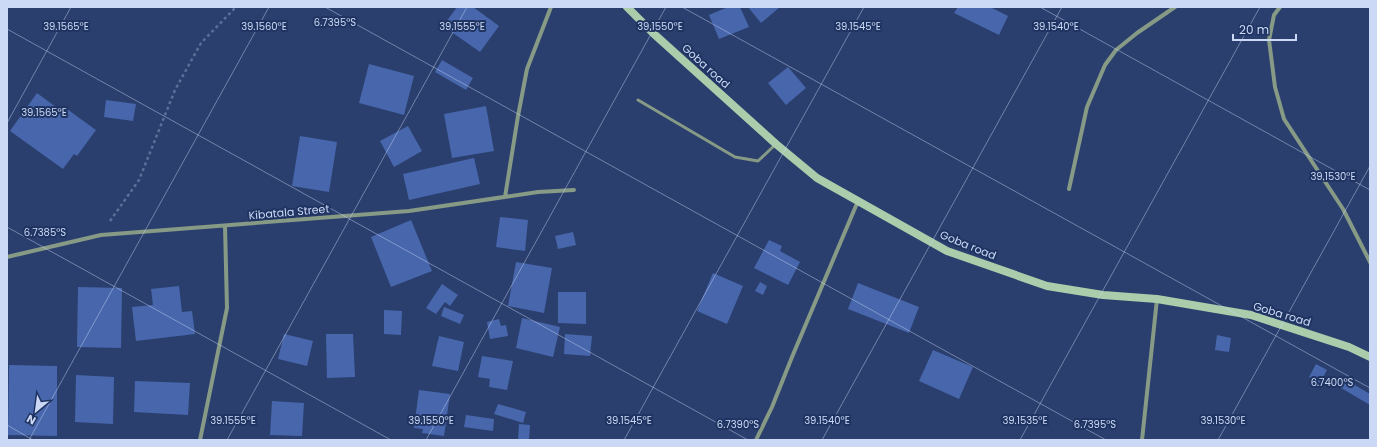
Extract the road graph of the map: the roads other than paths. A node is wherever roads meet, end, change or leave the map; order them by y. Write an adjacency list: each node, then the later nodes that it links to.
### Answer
1 (551, 7): 9 (street)
2 (627, 7): 6 (street, Goba road)
3 (1175, 7): 7 (street)
4 (1280, 7): 13 (street)
5 (638, 100): 6 (lane)
6 (776, 144): 10 (street, Goba road)
7 (1069, 189)
8 (574, 190): 9 (street, Kibatala Street)
9 (504, 197): 11 (street, Kibatala Street)
10 (858, 201): 14 (street, Goba road); 17 (street)
11 (225, 226): 12 (street, Kibatala Street); 16 (street)
12 (7, 257)
13 (1370, 262)
14 (1157, 299): 15 (street, Goba road); 18 (street)
15 (1370, 357)
16 (200, 440)
17 (756, 440)
18 (1142, 440)

